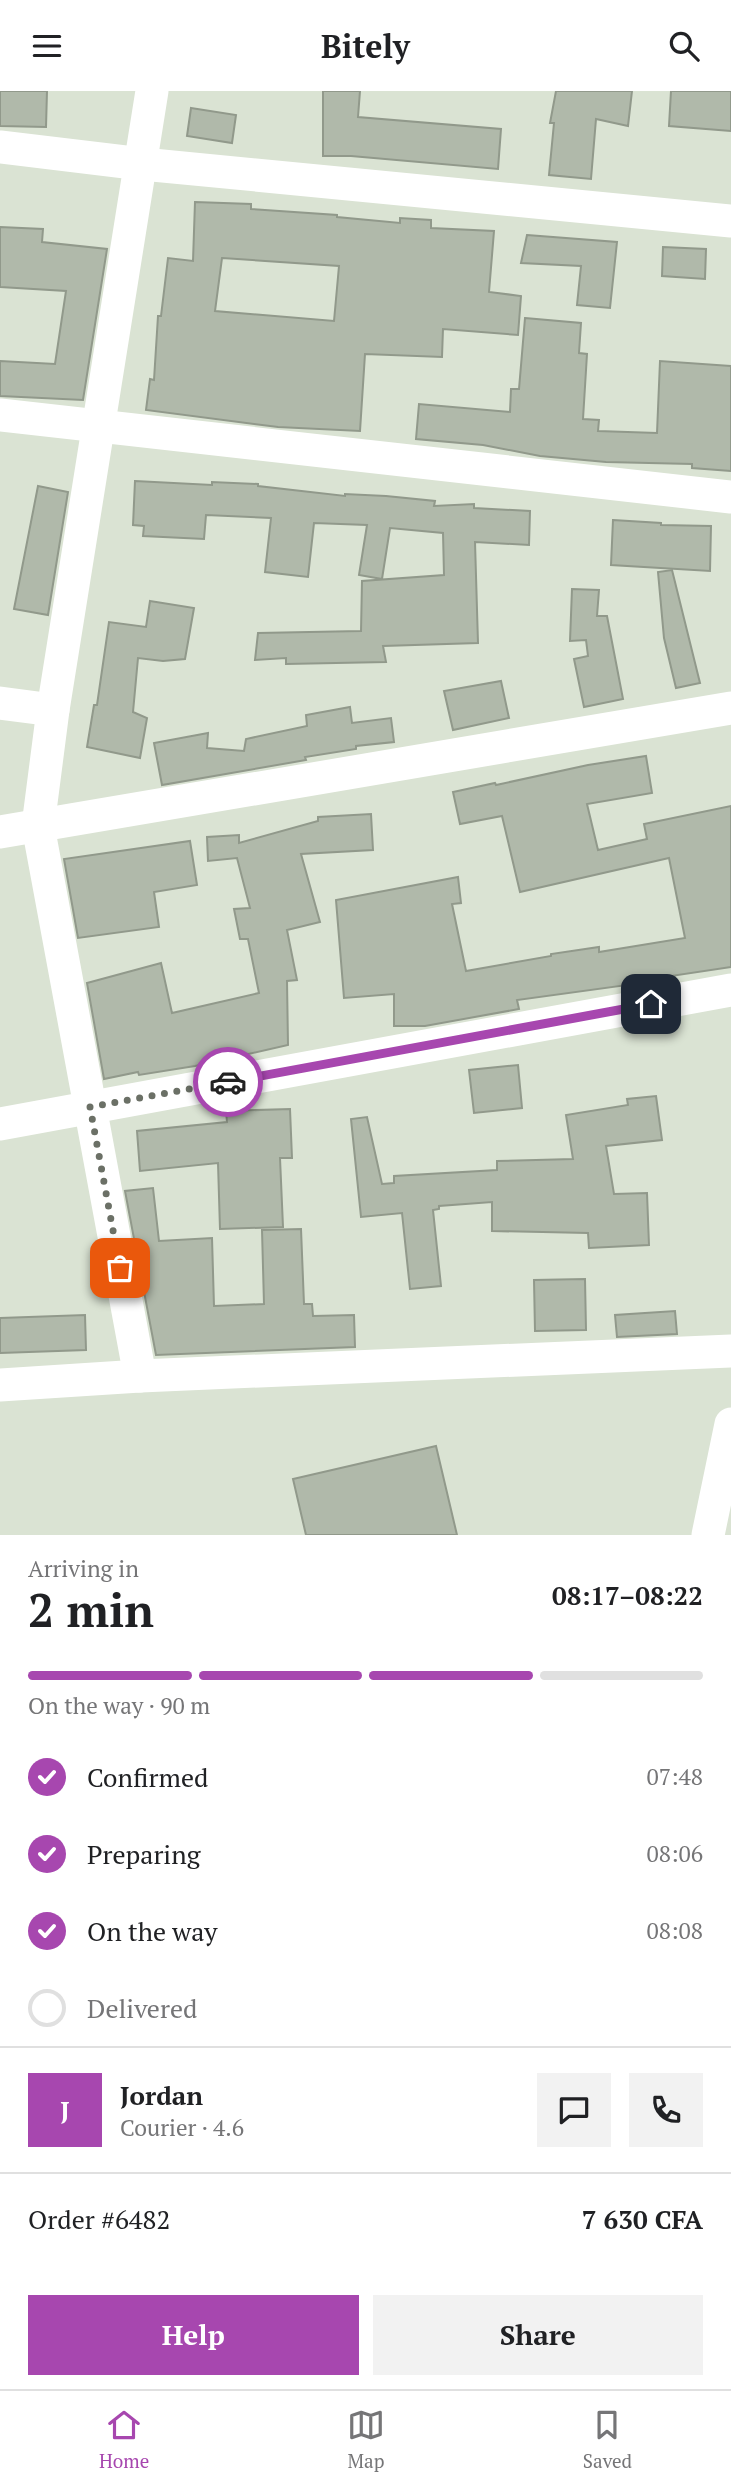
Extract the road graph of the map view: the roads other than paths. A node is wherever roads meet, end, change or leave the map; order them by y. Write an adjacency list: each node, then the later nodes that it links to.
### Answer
1 (152, 91): 3 (street)
2 (0, 147): 3 (street)
3 (142, 164): 4 (street); 6 (street)
4 (731, 221)
5 (0, 415): 6 (street)
6 (99, 425): 7 (street); 10 (street)
7 (731, 497)
8 (0, 703): 10 (street)
9 (731, 708): 11 (street)
10 (53, 710): 11 (street)
11 (38, 826): 12 (street); 14 (street)
12 (0, 832)
13 (731, 990): 14 (street)
14 (90, 1107): 15 (street); 17 (street)
15 (0, 1124)
16 (731, 1351): 17 (street)
17 (140, 1376): 18 (street)
18 (0, 1385)
19 (731, 1424): 20 (street)
20 (708, 1535)

